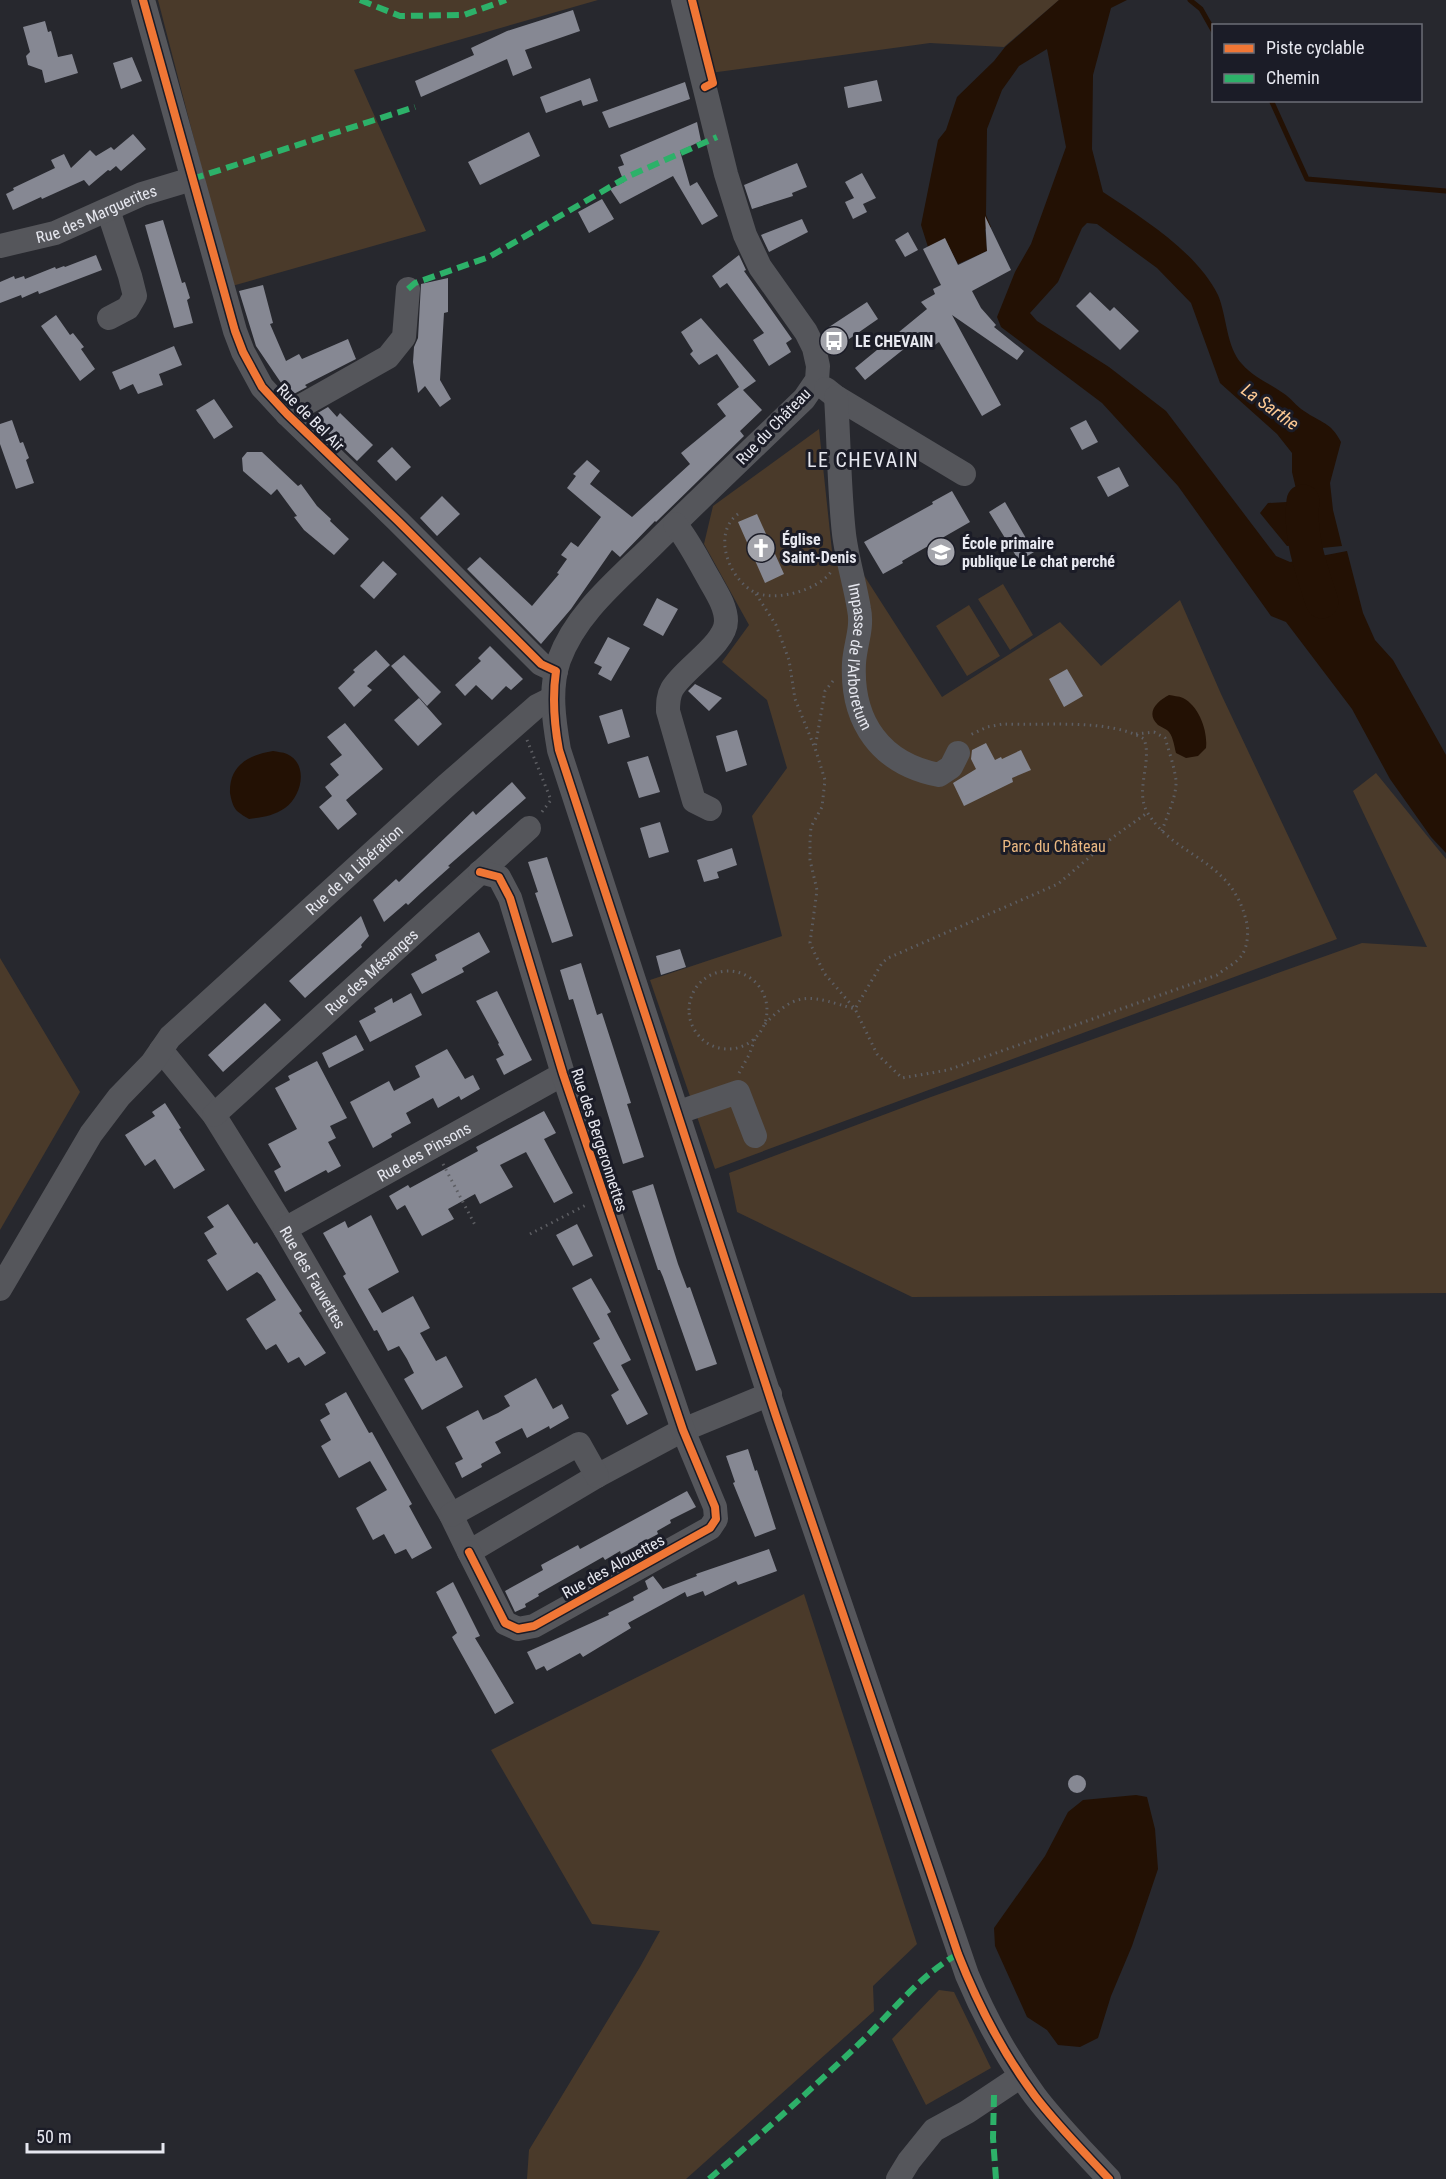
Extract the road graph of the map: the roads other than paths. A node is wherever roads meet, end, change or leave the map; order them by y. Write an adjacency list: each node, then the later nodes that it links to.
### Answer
1 (143, 0): 3 (street, Rue de Bel Air)
2 (682, 0): 8 (street, Rue du Château)
3 (192, 179): 4 (street, Rue des Marguerites); 10 (street, Rue de Bel Air)
4 (108, 210): 5 (street, Rue des Marguerites); 7 (street)
5 (0, 246)
6 (408, 289): 10 (street)
7 (109, 318)
8 (817, 380): 9 (street); 12 (street, Rue du Château)
9 (836, 397): 11 (street); 15 (street, Impasse de l'Arboretum)
10 (286, 414): 13 (street, Rue de Bel Air)
11 (964, 474)
12 (675, 524): 13 (street, Rue du Château); 16 (street)
13 (556, 671): 14 (street, Rue du Château)
14 (554, 698): 19 (street, Rue de la Libération); 21 (street, Rue du Château)
15 (958, 753)
16 (710, 809)
17 (529, 828): 18 (street, Rue des Mésanges)
18 (480, 872): 20 (street, Rue des Bergeronnettes); 22 (street, Rue des Mésanges)
19 (161, 1050): 22 (street, Rue des Fauvettes); 25 (street, Rue de la Libération)
20 (563, 1074): 24 (street, Rue des Pinsons); 27 (street, Rue des Bergeronnettes)
21 (679, 1112): 23 (street); 26 (street, Rue du Château)
22 (214, 1115): 24 (street, Rue des Fauvettes)
23 (755, 1136)
24 (285, 1229): 29 (street, Rue des Fauvettes)
25 (0, 1289)
26 (770, 1394): 27 (street); 31 (street, Rue du Château)
27 (683, 1430): 28 (street); 30 (street, Rue des Alouettes)
28 (597, 1476): 29 (street); 30 (street)
29 (451, 1515): 30 (street, Rue des Fauvettes)
30 (469, 1552)
31 (1022, 2076): 32 (street); 33 (street, Rue du Château)
32 (898, 2179)
33 (1109, 2179)

